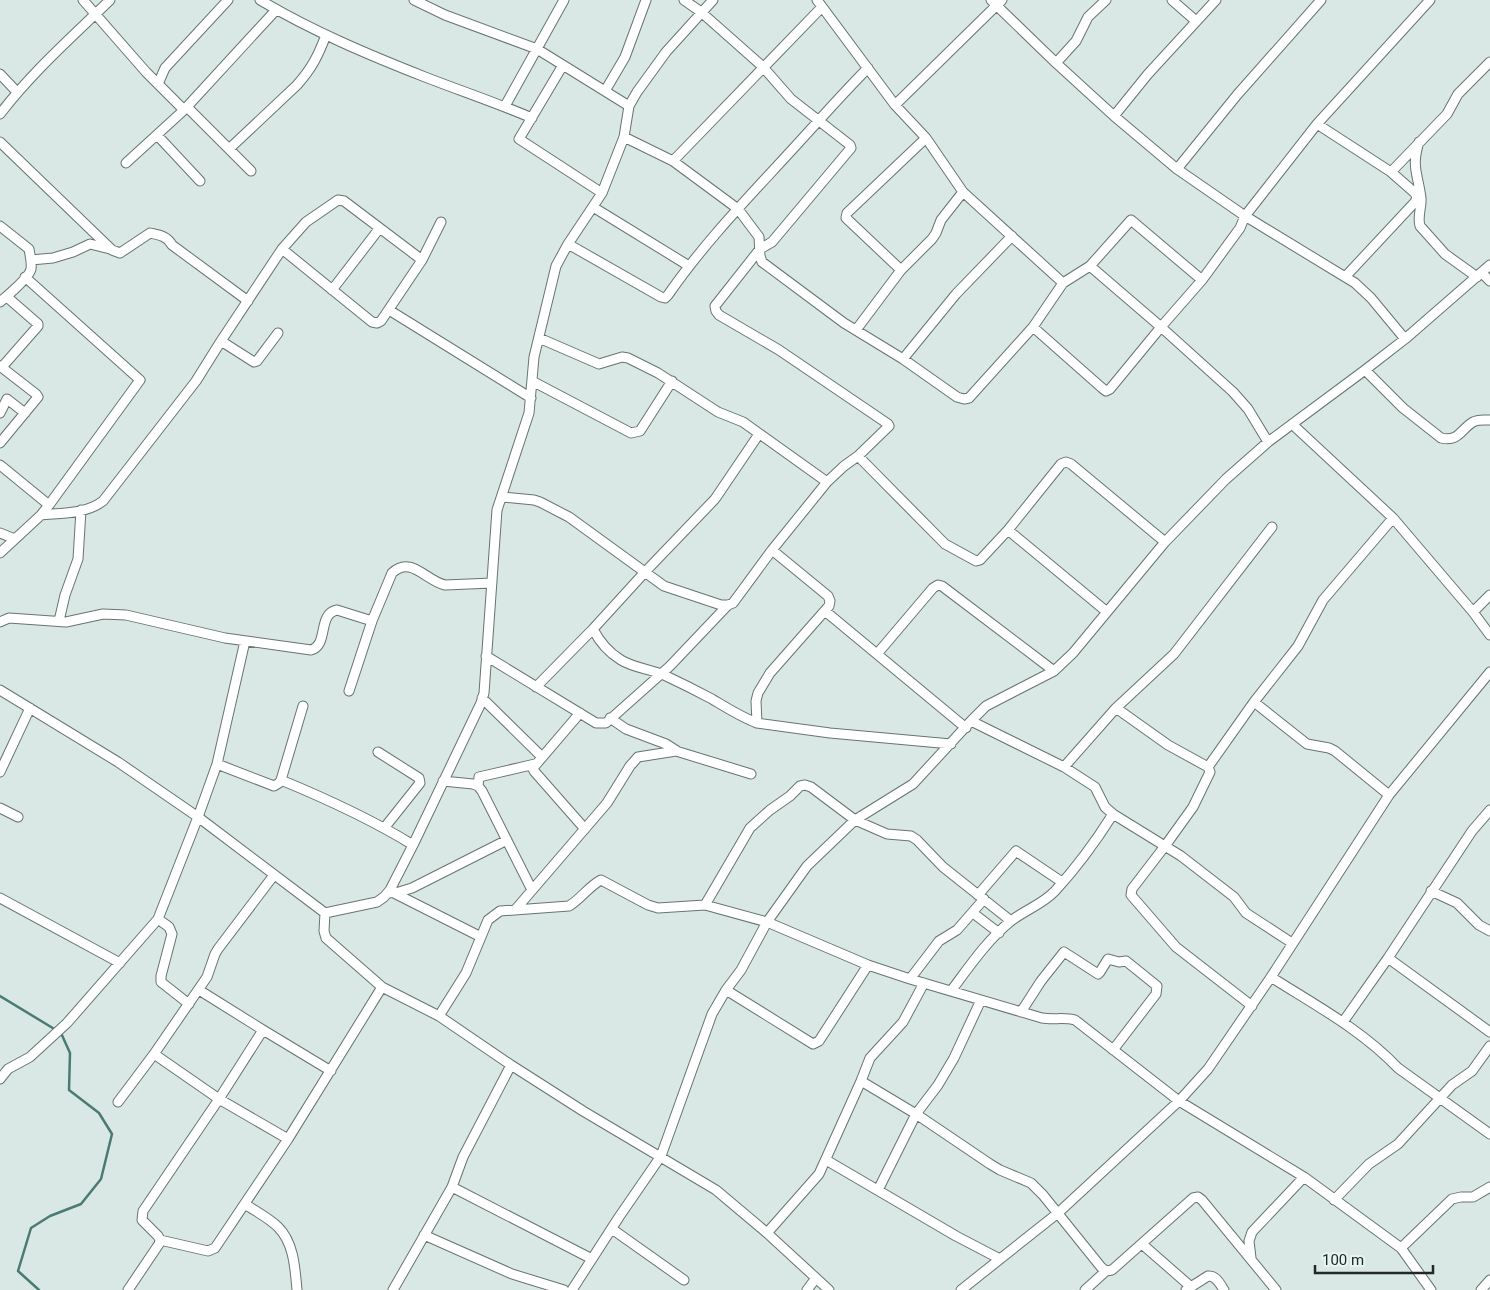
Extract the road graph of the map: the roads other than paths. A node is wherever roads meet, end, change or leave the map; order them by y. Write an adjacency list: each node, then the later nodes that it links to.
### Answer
1 (83, 0): 19 (street)
2 (110, 0): 19 (street)
3 (228, 0): 27 (street)
4 (260, 0): 17 (street)
5 (414, 0): 22 (street)
6 (564, 0): 22 (street)
7 (646, 0): 32 (street)
8 (684, 0): 18 (street)
9 (713, 0): 18 (street)
10 (1106, 0): 24 (street)
11 (1172, 0): 20 (street)
12 (1216, 0): 20 (street)
13 (1321, 0): 51 (street)
14 (1426, 1): 42 (street)
15 (996, 2): 24 (street); 34 (street)
16 (819, 4): 26 (street); 28 (street)
17 (276, 10): 21 (street); 37 (street)
18 (701, 12): 26 (street); 36 (street)
19 (96, 14): 29 (street); 33 (street)
20 (1196, 21): 39 (street)
21 (326, 35): 35 (street); 48 (street)
22 (537, 49): 25 (street); 35 (street)
23 (1490, 62): 47 (street)
24 (1056, 64): 39 (street)
25 (563, 65): 32 (street); 40 (street)
26 (763, 67): 41 (street); 49 (street)
27 (164, 68): 29 (street); 31 (street)
28 (868, 68): 34 (street); 41 (street)
29 (146, 72): 31 (street)
30 (0, 74): 33 (street)
31 (158, 84): 37 (street)
32 (605, 91): 36 (street)
33 (17, 92): 38 (street)
34 (895, 105): 45 (street)
35 (505, 106): 40 (street)
36 (628, 106): 44 (street)
37 (185, 109): 43 (street); 48 (street)
38 (0, 114)
39 (1114, 116): 51 (street)
40 (532, 118): 56 (street)
41 (819, 121): 58 (street); 65 (street)
42 (1317, 124): 53 (street); 59 (street)
43 (157, 135): 50 (street); 54 (street)
44 (624, 137): 49 (street); 56 (street)
45 (926, 138): 55 (street); 75 (street)
46 (0, 142): 69 (street)
47 (1419, 142): 53 (street); 76 (street)
48 (229, 149): 52 (street)
49 (672, 160): 58 (street)
50 (126, 164)
51 (1177, 169): 59 (street)
52 (251, 171)
53 (1391, 172): 77 (street)
54 (200, 181)
55 (963, 192): 63 (street); 75 (street)
56 (602, 193): 57 (street)
57 (593, 207): 66 (street); 73 (street)
58 (738, 209): 64 (street); 73 (street)
59 (1245, 216): 77 (street); 79 (street)
60 (442, 222): 71 (street)
61 (0, 226): 70 (street)
62 (380, 229): 68 (street); 71 (street); 82 (street)
63 (1012, 236): 81 (street); 93 (street)
64 (759, 237): 65 (street); 67 (street)
65 (772, 242): 67 (street)
66 (568, 244): 73 (street); 90 (street)
67 (760, 248): 88 (street); 106 (street)
68 (282, 249): 82 (street); 84 (street)
69 (112, 250): 70 (street); 84 (street)
70 (31, 260): 78 (street)
71 (422, 260): 85 (street)
72 (1490, 265): 76 (street)
73 (689, 266)
74 (1090, 266): 79 (street); 81 (street); 87 (street)
75 (901, 270): 88 (street)
76 (1479, 275): 80 (street); 91 (street)
77 (1345, 277): 91 (street)
78 (25, 278): 83 (street); 110 (street)
79 (1202, 280): 87 (street)
80 (1490, 281)
81 (1064, 283): 86 (street)
82 (332, 290): 85 (street)
83 (2, 300): 94 (street)
84 (248, 301): 92 (street)
85 (389, 310): 98 (street)
86 (1033, 327): 87 (street); 93 (street)
87 (1161, 327): 104 (street)
88 (856, 330): 93 (street)
89 (278, 333): 92 (street)
90 (539, 338): 96 (street); 97 (street)
91 (1405, 339): 95 (street)
92 (221, 341): 111 (street)
93 (903, 359)
94 (1, 366): 100 (street)
95 (1365, 370): 101 (street); 102 (street)
96 (532, 381): 97 (street); 98 (street)
97 (672, 381): 103 (street)
98 (531, 398): 109 (street)
99 (0, 413): 100 (street)
100 (25, 413): 105 (street)
101 (1490, 420)
102 (1292, 424): 104 (street); 113 (street)
103 (759, 434): 108 (street); 121 (street)
104 (1268, 442): 118 (street)
105 (0, 443)
106 (858, 456): 108 (street); 115 (street)
107 (0, 465): 110 (street)
108 (827, 482): 119 (street)
109 (502, 497): 121 (street); 122 (street)
110 (49, 505): 112 (street)
111 (81, 510): 112 (street); 128 (street)
112 (41, 515): 117 (street)
113 (1393, 518): 127 (street); 143 (street)
114 (1272, 527): 146 (street)
115 (1008, 530): 118 (street); 126 (street)
116 (0, 533): 117 (street)
117 (14, 539): 120 (street)
118 (1165, 542): 126 (street)
119 (772, 550): 124 (street); 125 (street)
120 (0, 553)
121 (645, 572): 124 (street); 131 (street)
122 (492, 583): 129 (street); 135 (street)
123 (1490, 595): 127 (street)
124 (728, 605): 138 (street)
125 (825, 611): 134 (street); 150 (street)
126 (1107, 612): 136 (street)
127 (1473, 612): 132 (street)
128 (59, 621): 130 (street); 133 (street)
129 (372, 621): 133 (street); 141 (street)
130 (0, 622)
131 (593, 629): 138 (street); 139 (street)
132 (1490, 635)
133 (245, 641): 156 (street)
134 (877, 654): 136 (street); 151 (street)
135 (486, 656): 139 (street); 142 (street)
136 (1054, 671): 149 (street)
137 (1490, 672): 164 (street)
138 (661, 674): 148 (street); 150 (street)
139 (536, 687): 147 (street)
140 (0, 690): 145 (street)
141 (349, 690)
142 (482, 698): 155 (street); 162 (street)
143 (1254, 702): 158 (street); 164 (street)
144 (303, 706): 161 (street)
145 (30, 708): 159 (street); 169 (street)
146 (1116, 708): 157 (street); 158 (street)
147 (580, 713): 148 (street); 155 (street)
148 (610, 718): 153 (street)
149 (971, 720): 151 (street); 157 (street)
150 (756, 723): 152 (street)
151 (966, 728): 152 (street)
152 (951, 744): 170 (street)
153 (678, 751): 160 (street); 172 (street)
154 (378, 752): 171 (street)
155 (538, 761): 163 (street); 172 (street)
156 (216, 764): 161 (street); 169 (street)
157 (1064, 767): 167 (street)
158 (1208, 767): 175 (street)
159 (0, 772)
160 (752, 774)
161 (281, 780): 171 (street)
162 (443, 781): 163 (street); 174 (street)
163 (478, 786): 173 (street)
164 (1389, 795): 193 (street)
165 (0, 808): 168 (street)
166 (1490, 810): 179 (street)
167 (1113, 814): 175 (street); 177 (street)
168 (18, 817)
169 (198, 817): 176 (street); 187 (street)
170 (855, 820): 181 (street); 183 (street); 189 (street)
171 (385, 827): 174 (street)
172 (585, 829): 178 (street)
173 (507, 840): 178 (street); 180 (street)
174 (413, 845): 180 (street)
175 (1165, 846): 193 (street); 206 (street)
176 (274, 875): 185 (street); 201 (street)
177 (1062, 882): 181 (street); 188 (street)
178 (532, 890): 184 (street)
179 (1431, 891): 190 (street); 194 (street)
180 (391, 893): 185 (street); 192 (street)
181 (981, 897): 186 (street); 188 (street)
182 (0, 898): 195 (street)
183 (705, 905): 184 (street); 189 (street)
184 (515, 910): 192 (street)
185 (325, 913): 200 (street)
186 (973, 913): 191 (street); 198 (street)
187 (158, 918): 195 (street); 205 (street)
188 (1011, 921): 191 (street)
189 (767, 922): 196 (street); 202 (street)
190 (1490, 930)
191 (998, 933): 203 (street)
192 (481, 938): 208 (street)
193 (1292, 943): 197 (street)
194 (1388, 958): 209 (street); 211 (street)
195 (120, 963): 217 (street)
196 (868, 965): 198 (street); 202 (street)
197 (1271, 977): 206 (street); 209 (street)
198 (910, 980): 199 (street)
199 (924, 983): 203 (street); 218 (street)
200 (382, 987): 208 (street); 216 (street)
201 (199, 990): 205 (street); 210 (street)
202 (726, 990): 226 (street)
203 (951, 991): 204 (street)
204 (981, 1000): 207 (street); 223 (street)
205 (189, 1004): 214 (street)
206 (1252, 1006): 221 (street)
207 (1021, 1012): 213 (street); 213 (street)
208 (438, 1016): 215 (street)
209 (1343, 1022): 220 (street)
210 (263, 1030): 216 (street); 219 (street)
211 (1490, 1032)
212 (1490, 1046): 220 (street)
213 (1113, 1050): 221 (street)
214 (154, 1054): 219 (street); 222 (street)
215 (511, 1065): 226 (street); 229 (street)
216 (331, 1070): 225 (street)
217 (0, 1079)
218 (861, 1081): 223 (street); 227 (street)
219 (219, 1099): 225 (street); 238 (street)
220 (1440, 1099): 224 (street); 232 (street)
221 (1179, 1101): 228 (street); 234 (street)
222 (118, 1102)
223 (916, 1114): 231 (street); 234 (street)
224 (1490, 1134)
225 (288, 1139): 233 (street)
226 (660, 1156): 235 (street); 236 (street)
227 (826, 1160): 231 (street); 236 (street)
228 (1304, 1177): 232 (street); 241 (street)
229 (452, 1187): 237 (street); 242 (street)
230 (1490, 1187): 240 (street)
231 (878, 1190): 243 (street)
232 (1334, 1200): 240 (street)
233 (245, 1204): 238 (street); 251 (street)
234 (1058, 1214): 243 (street); 244 (street)
235 (612, 1228): 242 (street); 246 (street)
236 (767, 1233): 245 (street)
237 (424, 1236): 252 (street); 253 (street)
238 (160, 1240): 250 (street)
239 (1142, 1244): 241 (street); 244 (street); 248 (street)
240 (1401, 1248): 260 (street)
241 (1251, 1258): 259 (street)
242 (592, 1259): 254 (street)
243 (1000, 1259): 249 (street)
244 (1106, 1270): 257 (street)
245 (816, 1278): 255 (street); 256 (street)
246 (684, 1280)
247 (1490, 1280): 261 (street)
248 (1188, 1288): 258 (street)
249 (965, 1289)
250 (128, 1290)
251 (297, 1290)
252 (393, 1290)
253 (564, 1290)
254 (572, 1290)
255 (807, 1290)
256 (829, 1290)
257 (1085, 1290)
258 (1224, 1290)
259 (1276, 1290)
260 (1431, 1290)
261 (1481, 1290)

